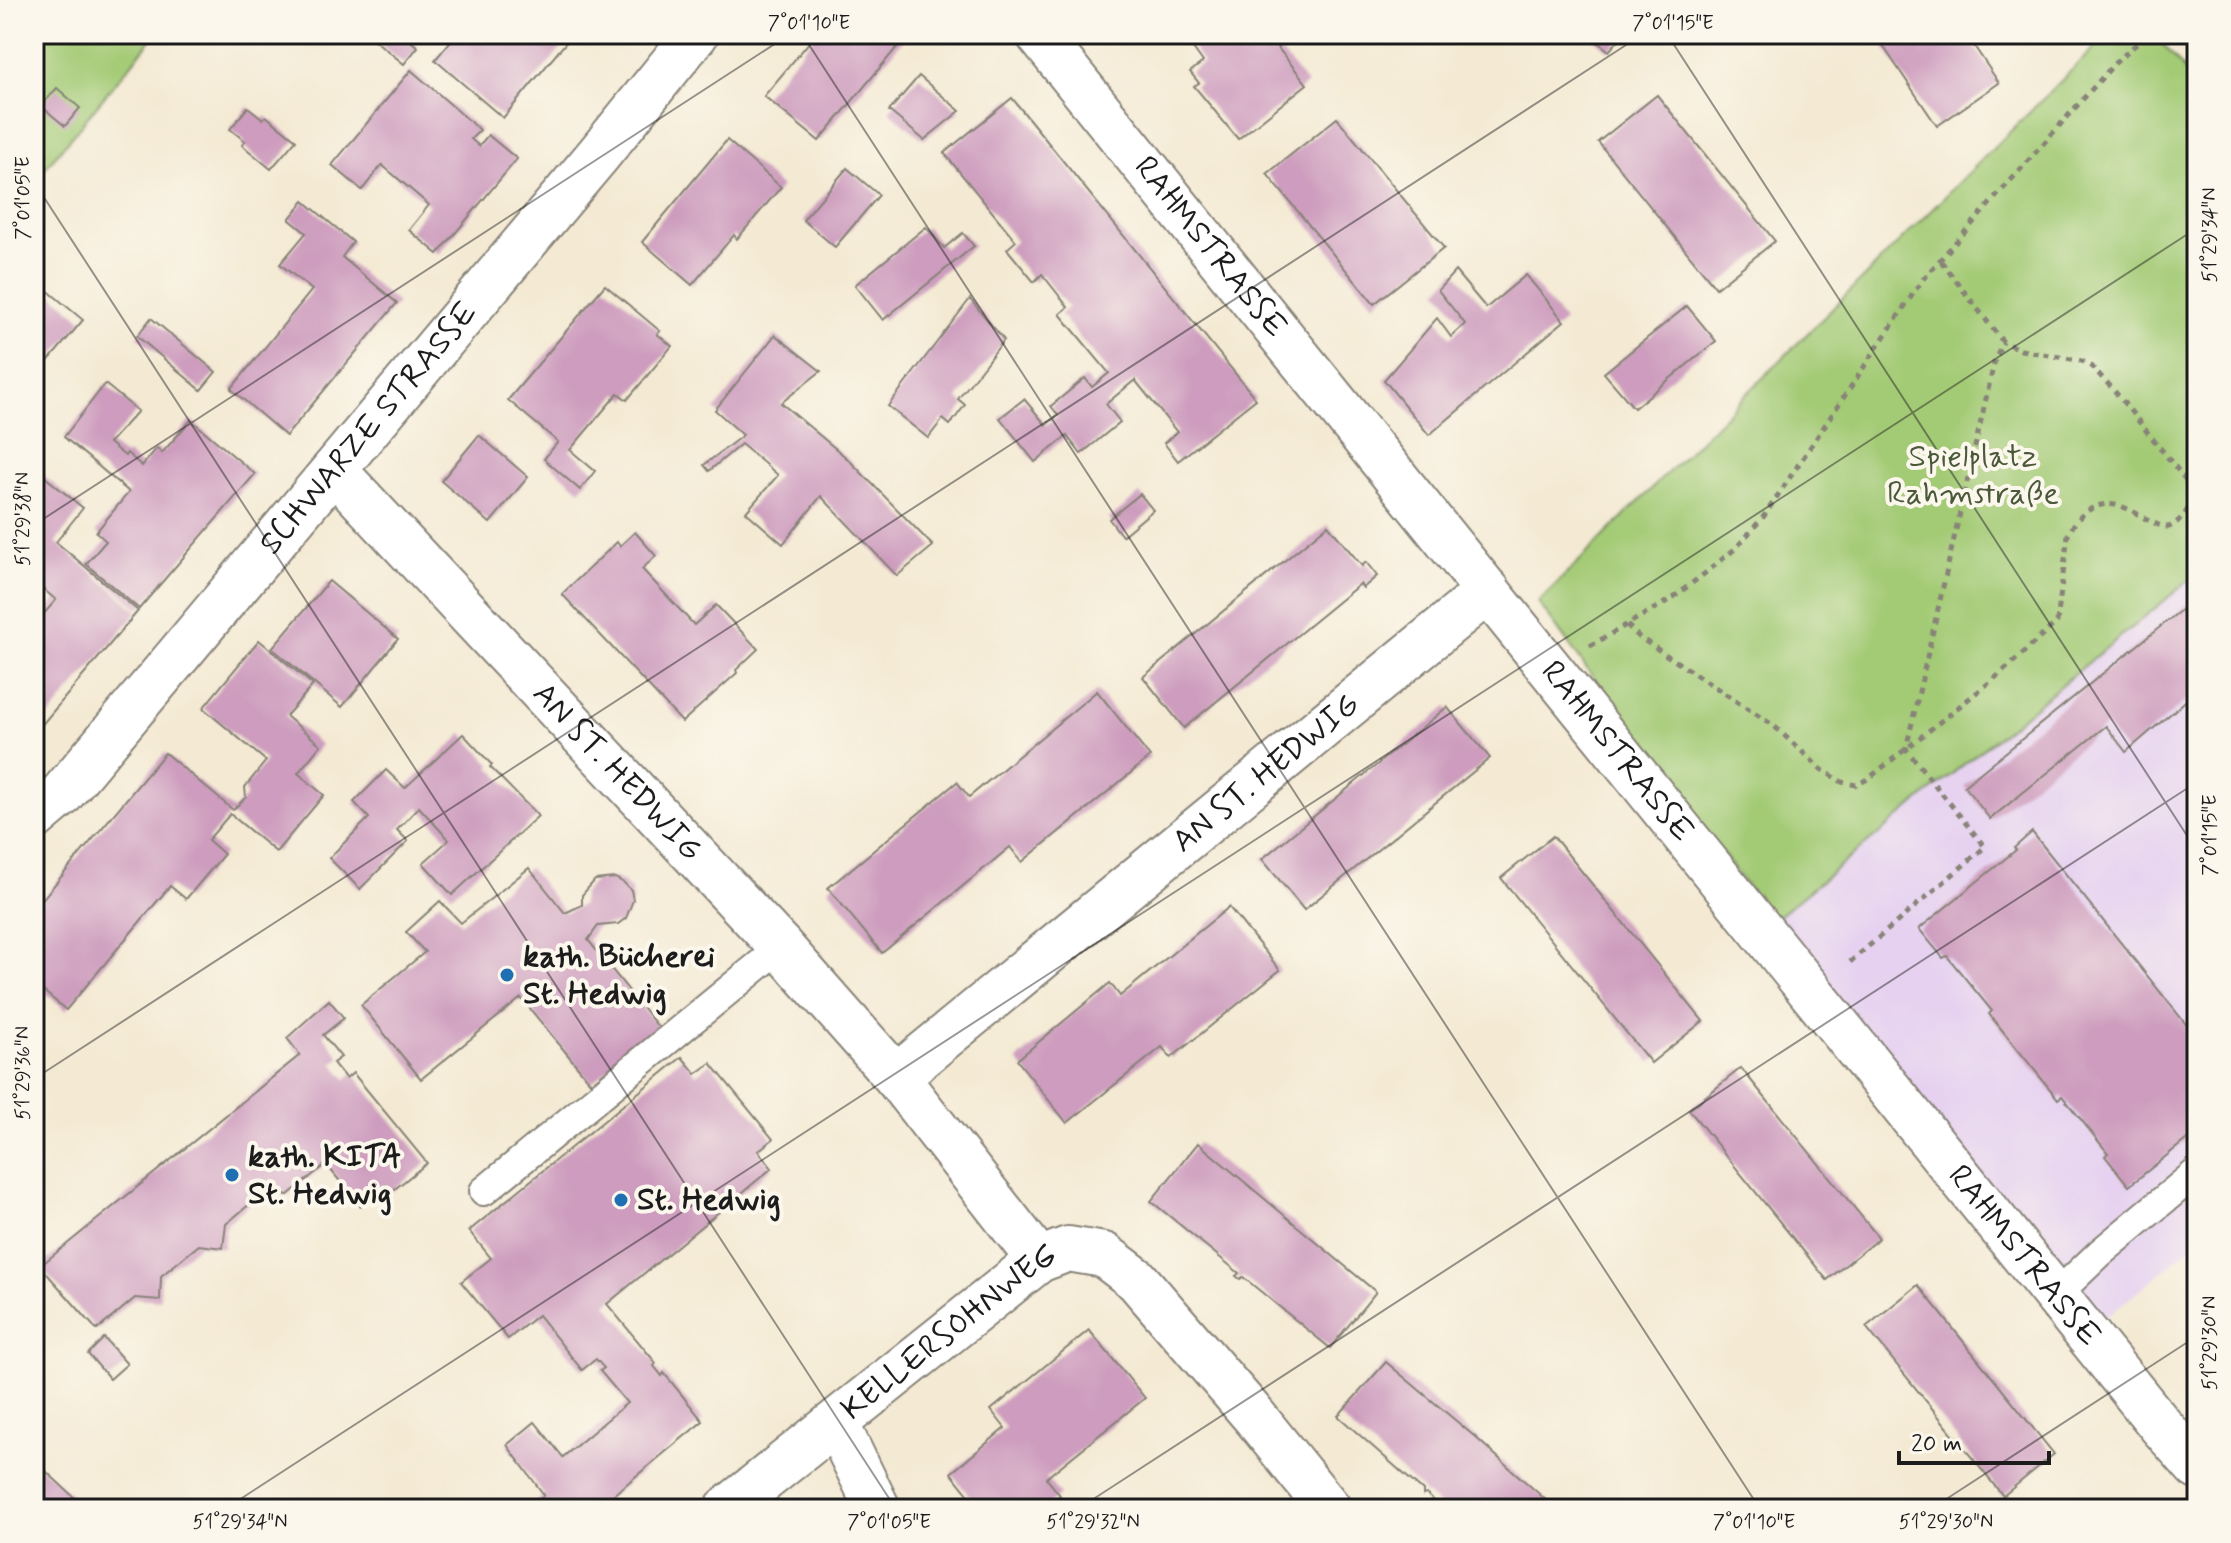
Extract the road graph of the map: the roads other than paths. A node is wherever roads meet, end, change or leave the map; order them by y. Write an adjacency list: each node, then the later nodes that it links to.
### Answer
1 (696, 34): 3 (street, SCHWARZE STRASSE)
2 (1038, 34): 4 (street, RAHMSTRASSE)
3 (334, 470): 5 (street, SCHWARZE STRASSE); 6 (street, AN ST. HEDWIG)
4 (1488, 591): 7 (street, AN ST. HEDWIG); 11 (street, RAHMSTRASSE)
5 (34, 818)
6 (781, 947): 7 (street, AN ST. HEDWIG); 9 (lane)
7 (896, 1077): 10 (street, AN ST. HEDWIG)
8 (2197, 1172): 11 (lane)
9 (484, 1191)
10 (1039, 1260): 12 (street, KELLERSOHNWEG); 16 (street, KELLERSOHNWEG)
11 (2055, 1296): 13 (street, RAHMSTRASSE)
12 (836, 1423): 14 (street, KELLERSOHNWEG); 15 (street)
13 (2197, 1467)
14 (727, 1509)
15 (878, 1509)
16 (1329, 1509)

